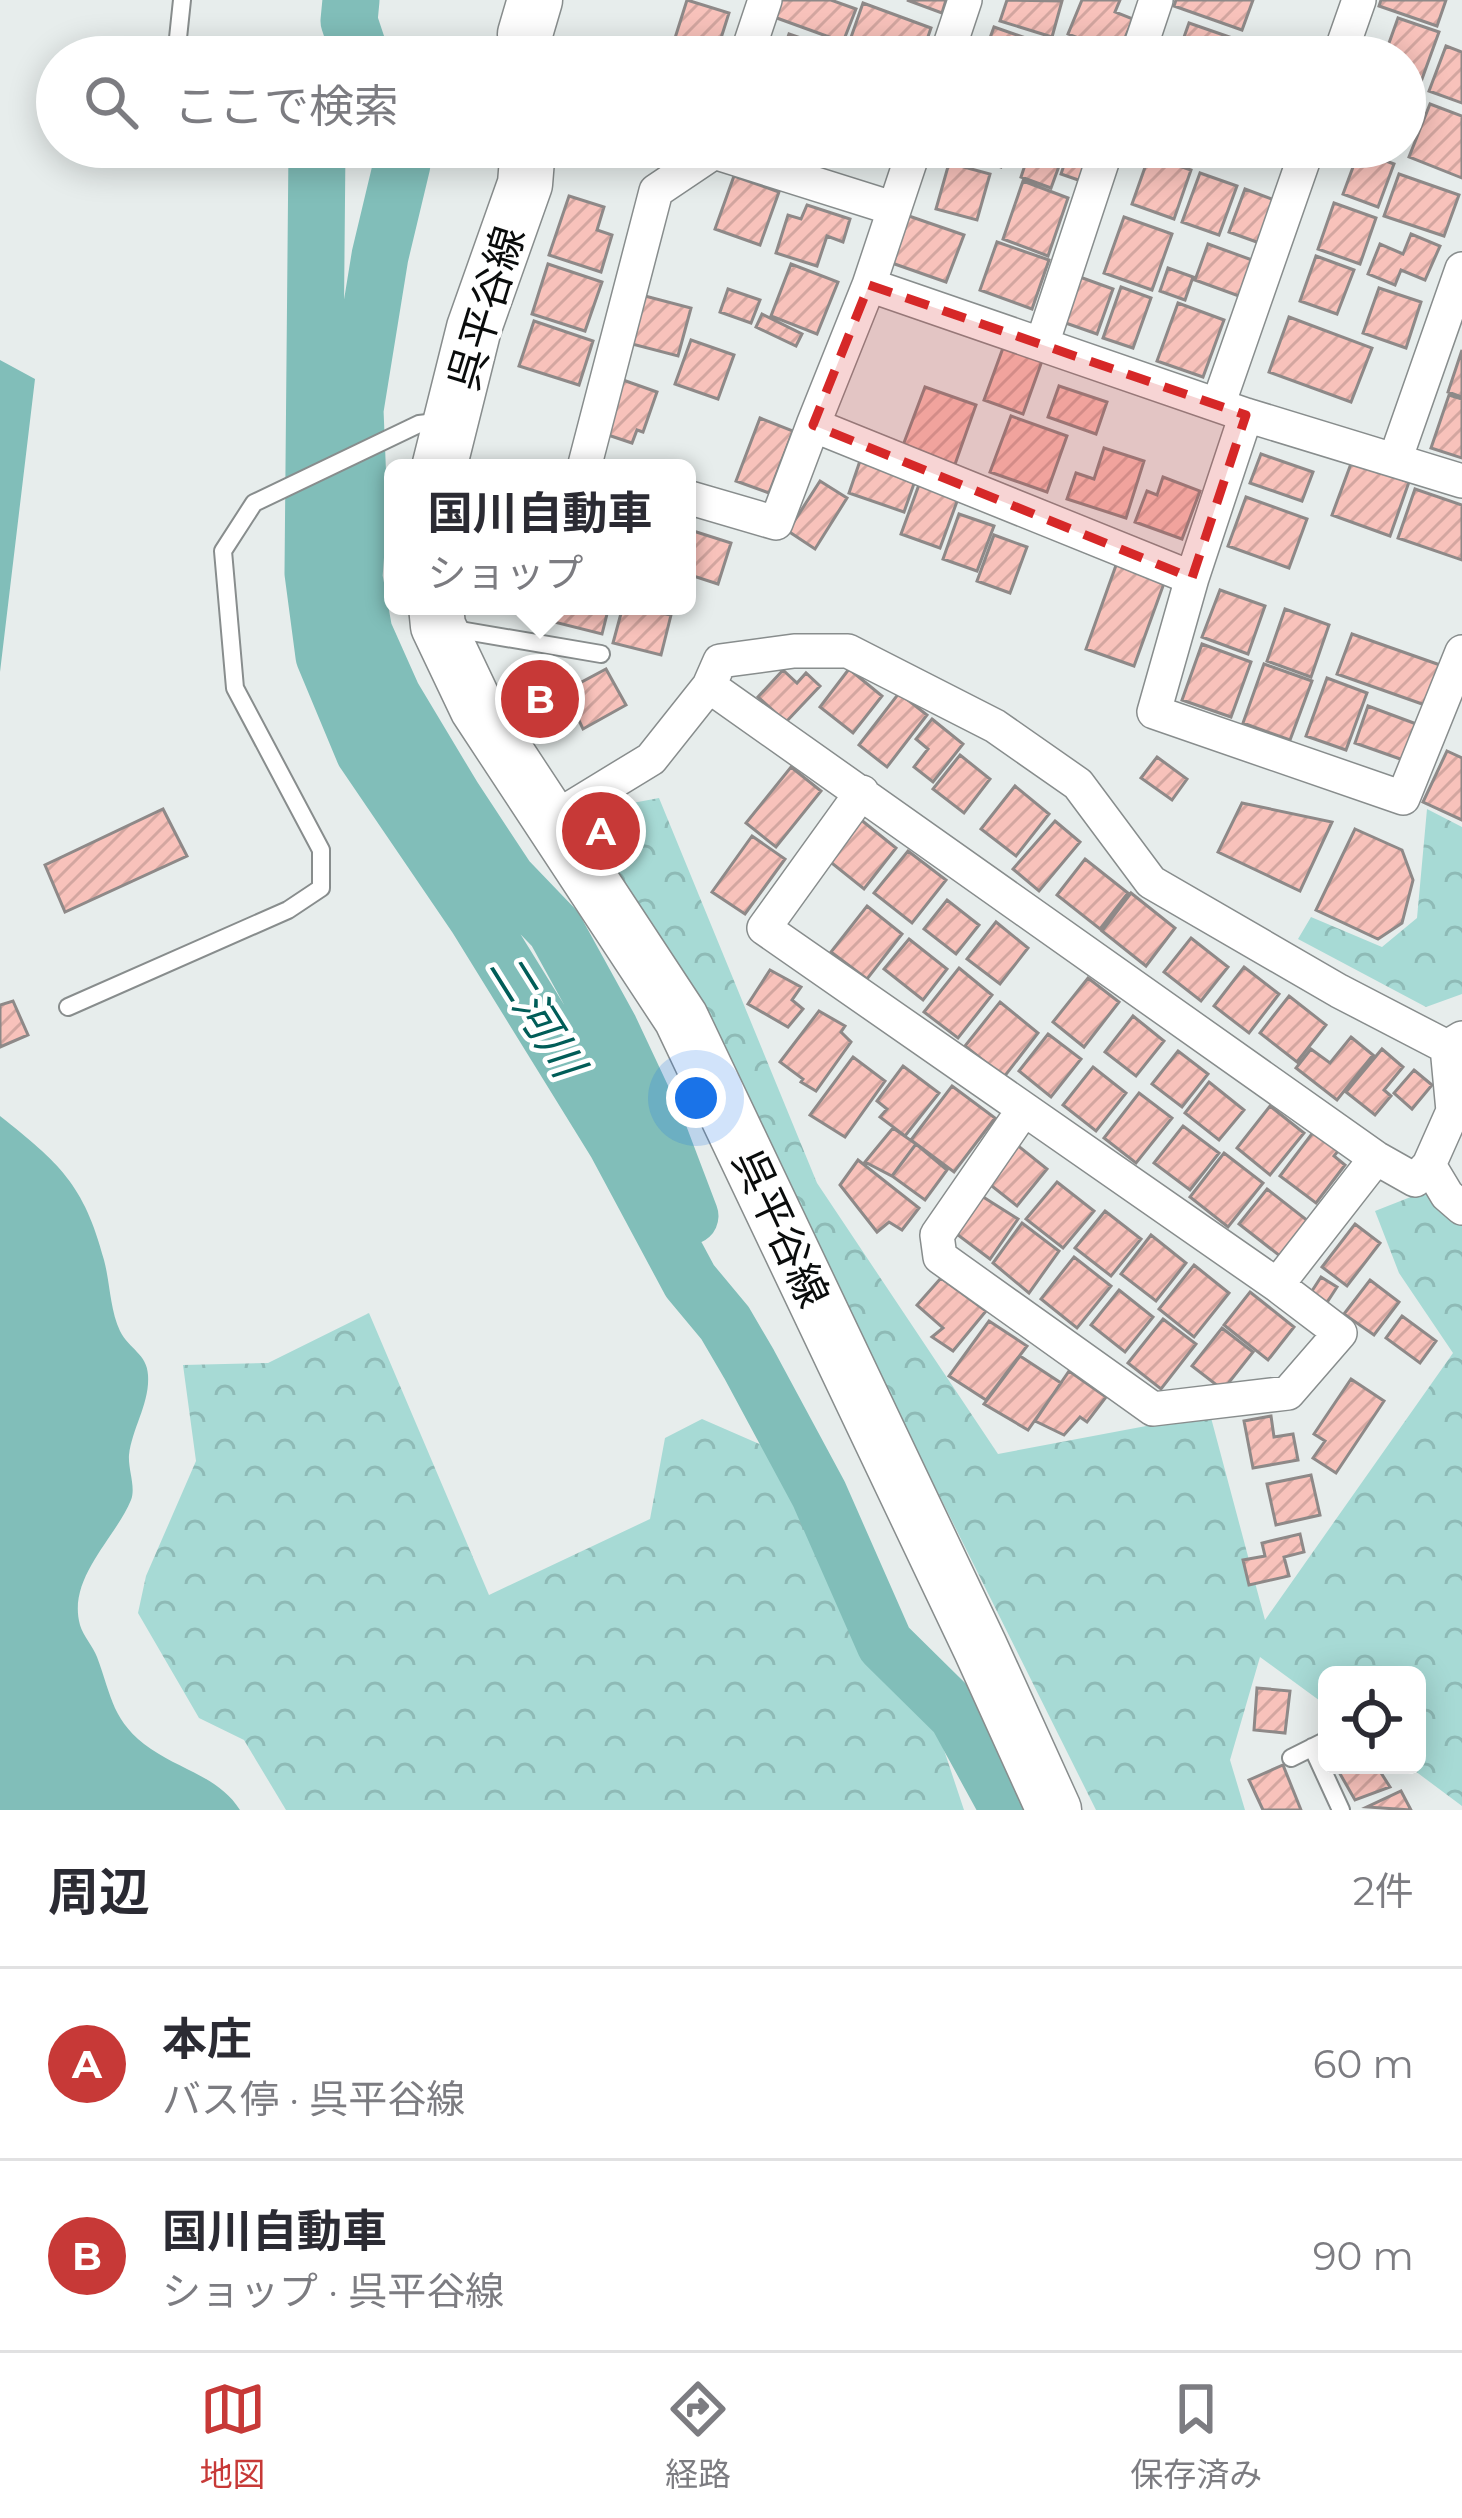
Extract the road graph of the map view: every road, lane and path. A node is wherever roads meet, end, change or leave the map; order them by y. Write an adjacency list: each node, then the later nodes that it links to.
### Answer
1 (182, 0): 7 (lane)
2 (535, 0): 8 (main road)
3 (765, 0): 9 (street)
4 (965, 0): 10 (street)
5 (1156, 0): 11 (street)
6 (1359, 0): 12 (street)
7 (178, 36)
8 (525, 36)
9 (753, 36)
10 (953, 36)
11 (1144, 36)
12 (1347, 36)
13 (526, 168): 25 (main road, 呉平谷線)
14 (689, 168): 26 (street)
15 (770, 168): 19 (street)
16 (907, 168): 19 (street)
17 (1100, 168): 22 (street)
18 (1302, 168): 23 (street)
19 (892, 208): 21 (street)
20 (1462, 269): 27 (street)
21 (869, 285): 22 (street); 24 (street)
22 (1042, 344): 23 (street)
23 (1232, 410): 27 (street); 30 (street)
24 (813, 424): 29 (street); 30 (street)
25 (436, 438): 37 (lane)
26 (586, 459)
27 (1395, 460): 28 (street)
28 (1462, 481)
29 (696, 500)
30 (1192, 578): 32 (street)
31 (437, 616): 33 (lane); 36 (main road, 呉平谷線)
32 (1462, 652)
33 (601, 654)
34 (709, 686): 35 (street); 36 (street); 38 (street)
35 (862, 792): 39 (street); 40 (street)
36 (551, 820): 47 (main road, 呉平谷線)
37 (68, 1007)
38 (1454, 1043): 41 (street)
39 (1024, 1109): 43 (street); 43 (street)
40 (1376, 1158): 41 (street); 43 (street)
41 (1429, 1165): 42 (street)
42 (1462, 1208)
43 (1277, 1285)
44 (1318, 1744): 45 (lane)
45 (1291, 1758)
46 (1330, 1774): 48 (lane)
47 (1054, 1810)
48 (1342, 1810)

